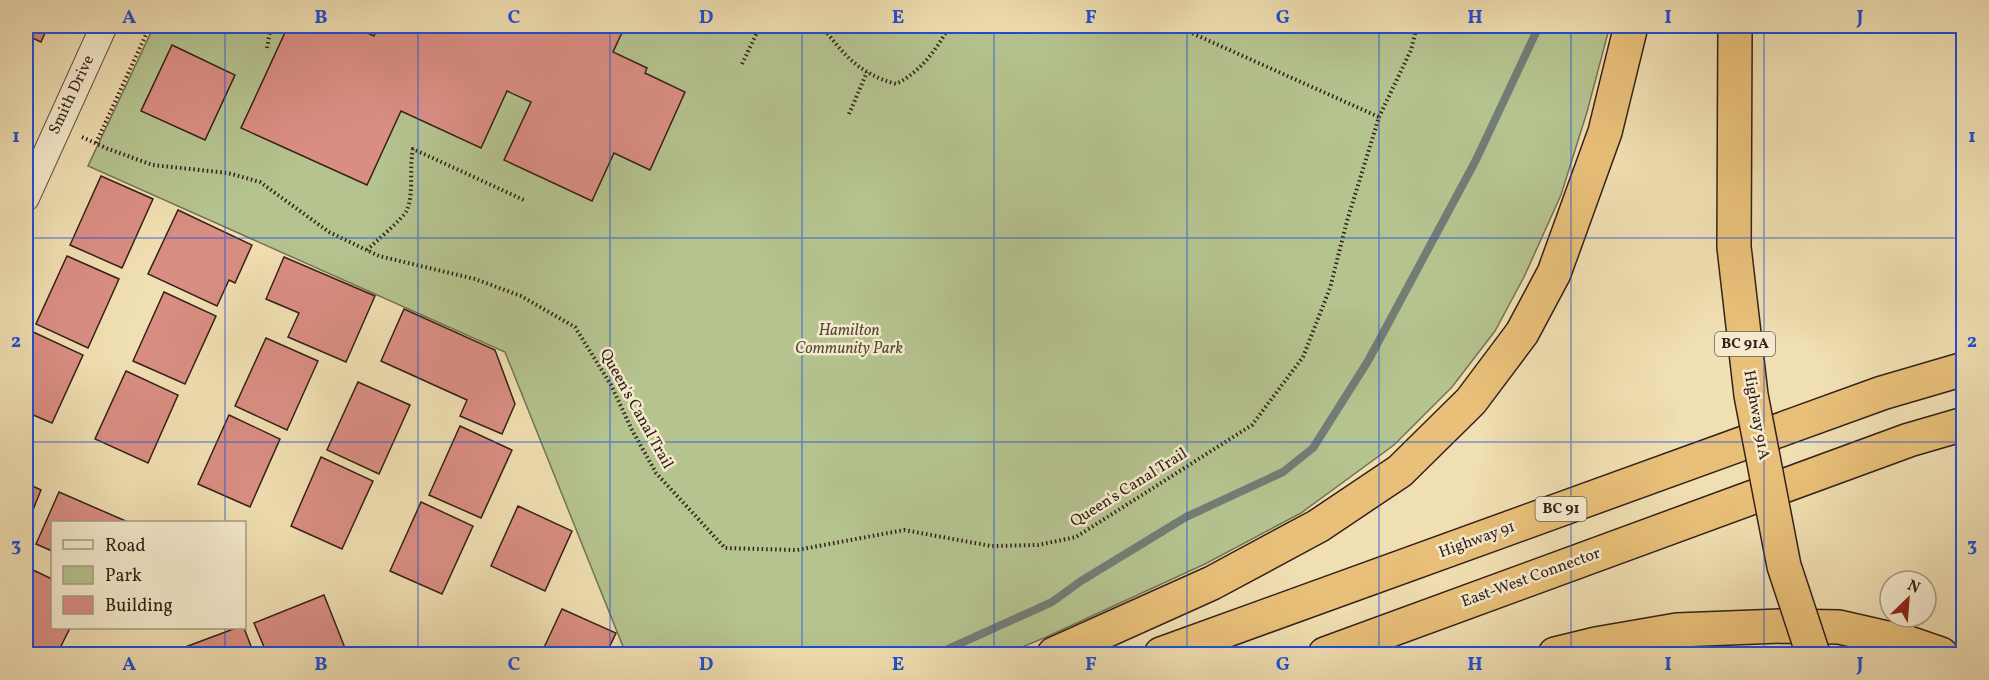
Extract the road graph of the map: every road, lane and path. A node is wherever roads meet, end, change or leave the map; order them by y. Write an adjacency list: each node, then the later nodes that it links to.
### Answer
1 (104, 26): 16 (street, Smith Drive)
2 (150, 26): 17 (path)
3 (271, 26): 11 (path)
4 (760, 26): 12 (path)
5 (822, 26): 13 (path)
6 (948, 26): 13 (path)
7 (1176, 26): 15 (path)
8 (1417, 26): 15 (path, Queen's Canal Trail)
9 (1631, 26): 23 (highway)
10 (1735, 26): 27 (highway, Highway 91A / BC 91A, bridge)
11 (267, 48)
12 (742, 64)
13 (867, 72): 14 (path)
14 (849, 114)
15 (1379, 117): 20 (path, Queen's Canal Trail)
16 (57, 126): 17 (path, Queen's Canal Trail); 18 (street, Smith Drive)
17 (96, 143): 20 (path, Queen's Canal Trail)
18 (26, 198)
19 (526, 201): 20 (path)
20 (367, 250)
21 (1964, 369): 24 (highway, Highway 91 / BC 91)
22 (1964, 424): 25 (highway, East-West Connector)
23 (1054, 654)
24 (1161, 654)
25 (1324, 654)
26 (1556, 654): 28 (highway)
27 (1813, 654)
28 (1941, 654)

